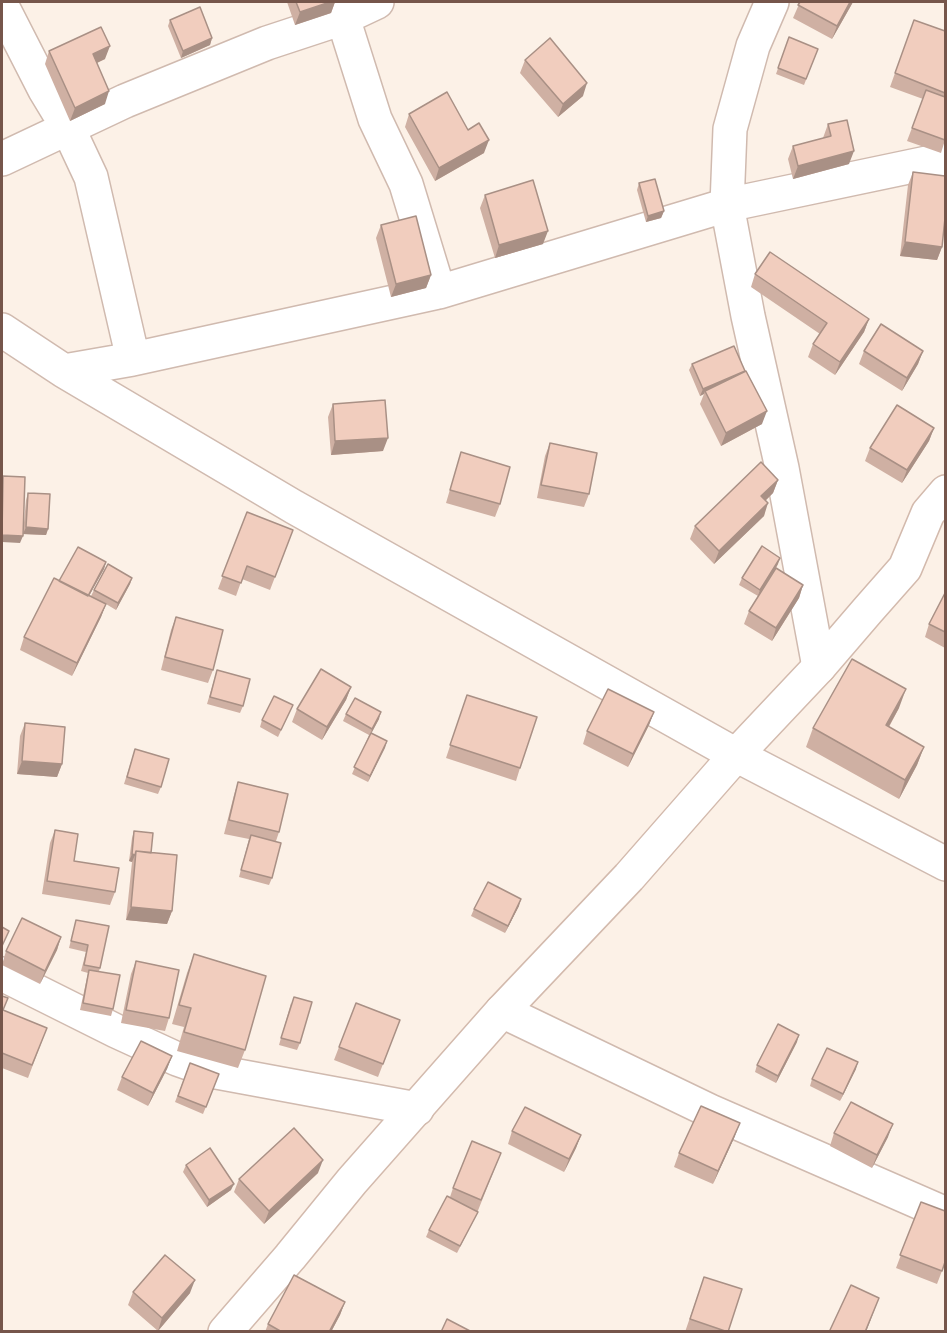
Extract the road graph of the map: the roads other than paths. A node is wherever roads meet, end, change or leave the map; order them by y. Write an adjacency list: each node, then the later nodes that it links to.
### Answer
1 (377, 2): 4 (street)
2 (772, 2): 8 (street)
3 (2, 6): 5 (street)
4 (340, 10): 5 (street); 9 (street)
5 (68, 128): 6 (street); 11 (street)
6 (2, 159)
7 (945, 159): 8 (street)
8 (727, 205): 9 (street); 14 (street)
9 (439, 292): 11 (street)
10 (2, 330): 12 (street)
11 (133, 359): 12 (street)
12 (64, 371): 15 (street)
13 (945, 492): 14 (street)
14 (819, 667): 15 (street)
15 (736, 754): 16 (street); 18 (street)
16 (945, 864)
17 (2, 974): 19 (street)
18 (502, 1011): 19 (street); 20 (street)
19 (417, 1109): 21 (street)
20 (945, 1214)
21 (225, 1332)

